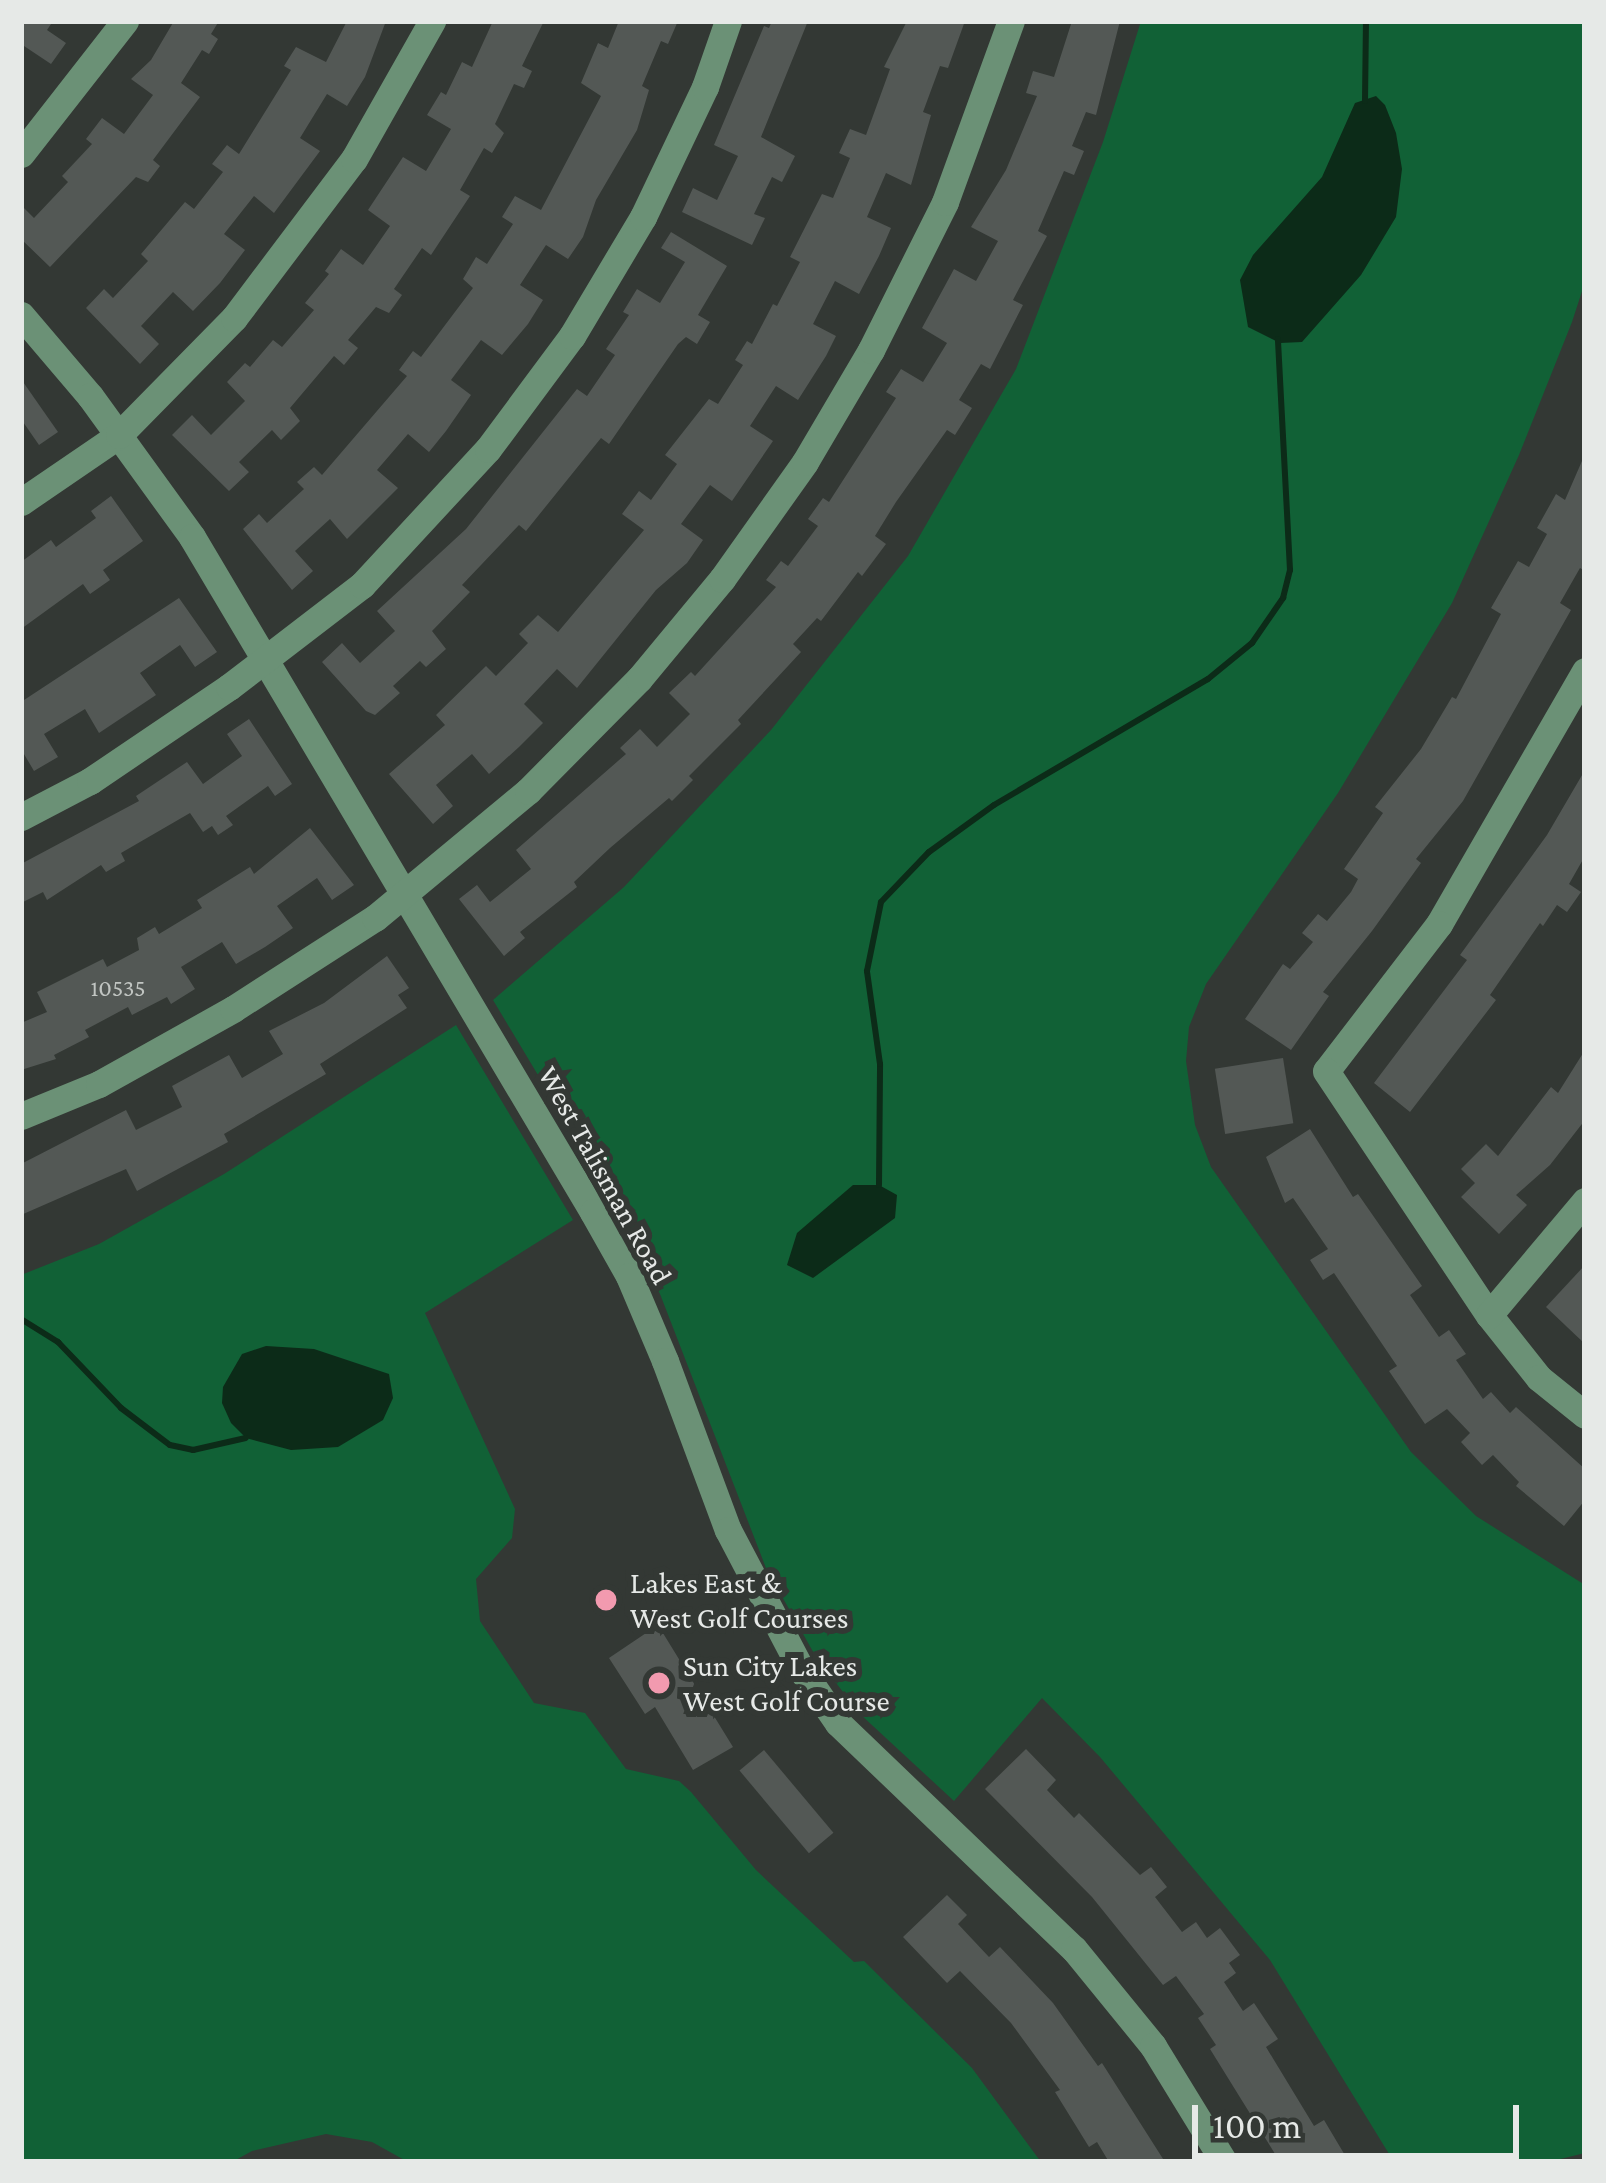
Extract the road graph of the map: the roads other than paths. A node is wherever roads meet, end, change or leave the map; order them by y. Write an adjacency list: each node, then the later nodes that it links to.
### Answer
1 (125, 21): 5 (street)
2 (432, 21): 7 (street)
3 (728, 21): 9 (street)
4 (1011, 21): 12 (street)
5 (21, 154)
6 (21, 315): 7 (street, West Talisman Road)
7 (119, 435): 8 (street); 9 (street, West Talisman Road)
8 (21, 502)
9 (268, 659): 11 (street); 12 (street, West Talisman Road)
10 (1585, 671): 15 (street)
11 (21, 817)
12 (405, 895): 13 (street); 17 (street, West Talisman Road)
13 (21, 1116)
14 (1585, 1201): 15 (street)
15 (1489, 1315): 16 (street)
16 (1585, 1415)
17 (1224, 2162)

